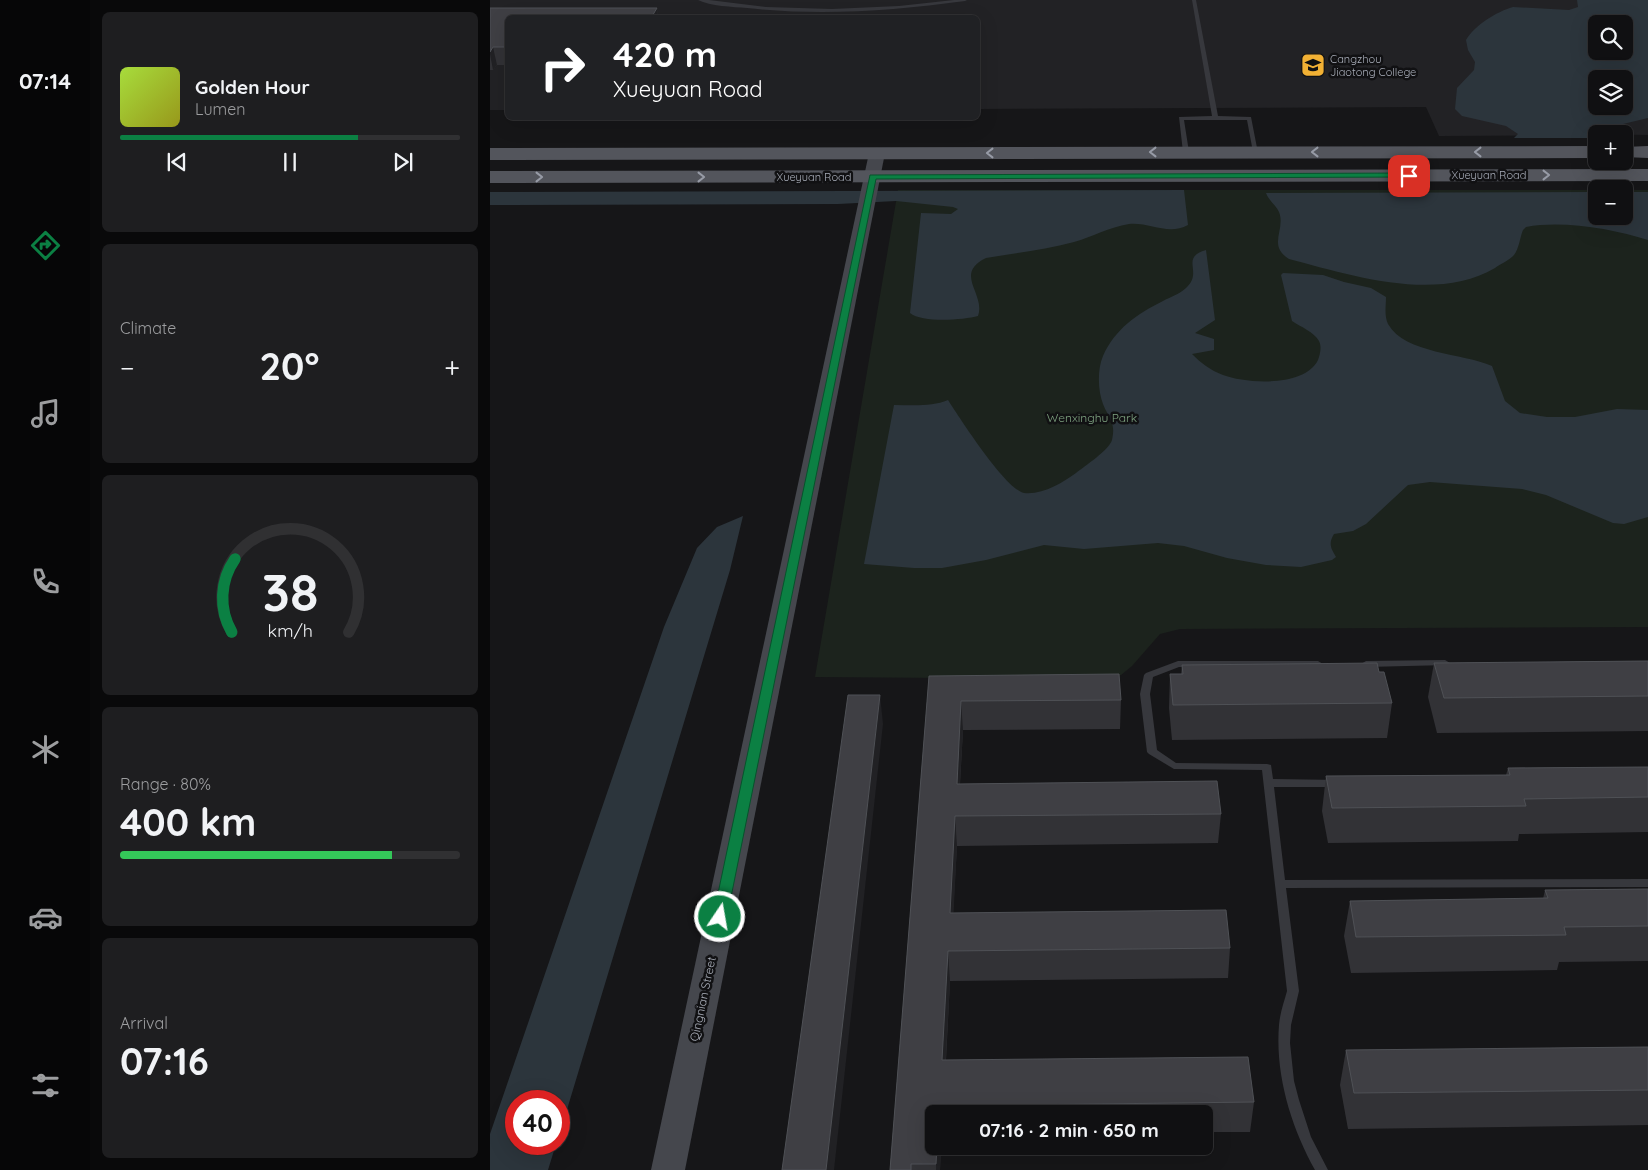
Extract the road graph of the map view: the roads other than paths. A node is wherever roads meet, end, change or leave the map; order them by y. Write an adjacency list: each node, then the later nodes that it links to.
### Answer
1 (700, 0): 2 (lane)
2 (966, 0)
3 (1194, 0): 4 (lane)
4 (1215, 118): 5 (lane); 6 (lane)
5 (1186, 152): 6 (main road, Xueyuan Road); 11 (main road, Xueyuan Road, one-way to 11)
6 (1256, 152): 7 (main road, Xueyuan Road, one-way to 6)
7 (1588, 152)
8 (1633, 152): 9 (main road)
9 (1648, 152)
10 (490, 154): 11 (main road, Xueyuan Road)
11 (875, 165): 12 (main road, Xueyuan Road, one-way to 12); 13 (main road, Xueyuan Road, one-way to 11); 21 (street, Qingnian Street)
12 (1648, 175)
13 (490, 177)
14 (1325, 664): 18 (lane)
15 (1354, 664): 16 (lane)
16 (1452, 664)
17 (1349, 782): 18 (lane)
18 (1269, 783): 20 (lane)
19 (1648, 882): 20 (lane)
20 (1280, 884): 22 (lane)
21 (668, 1170)
22 (1322, 1170)

